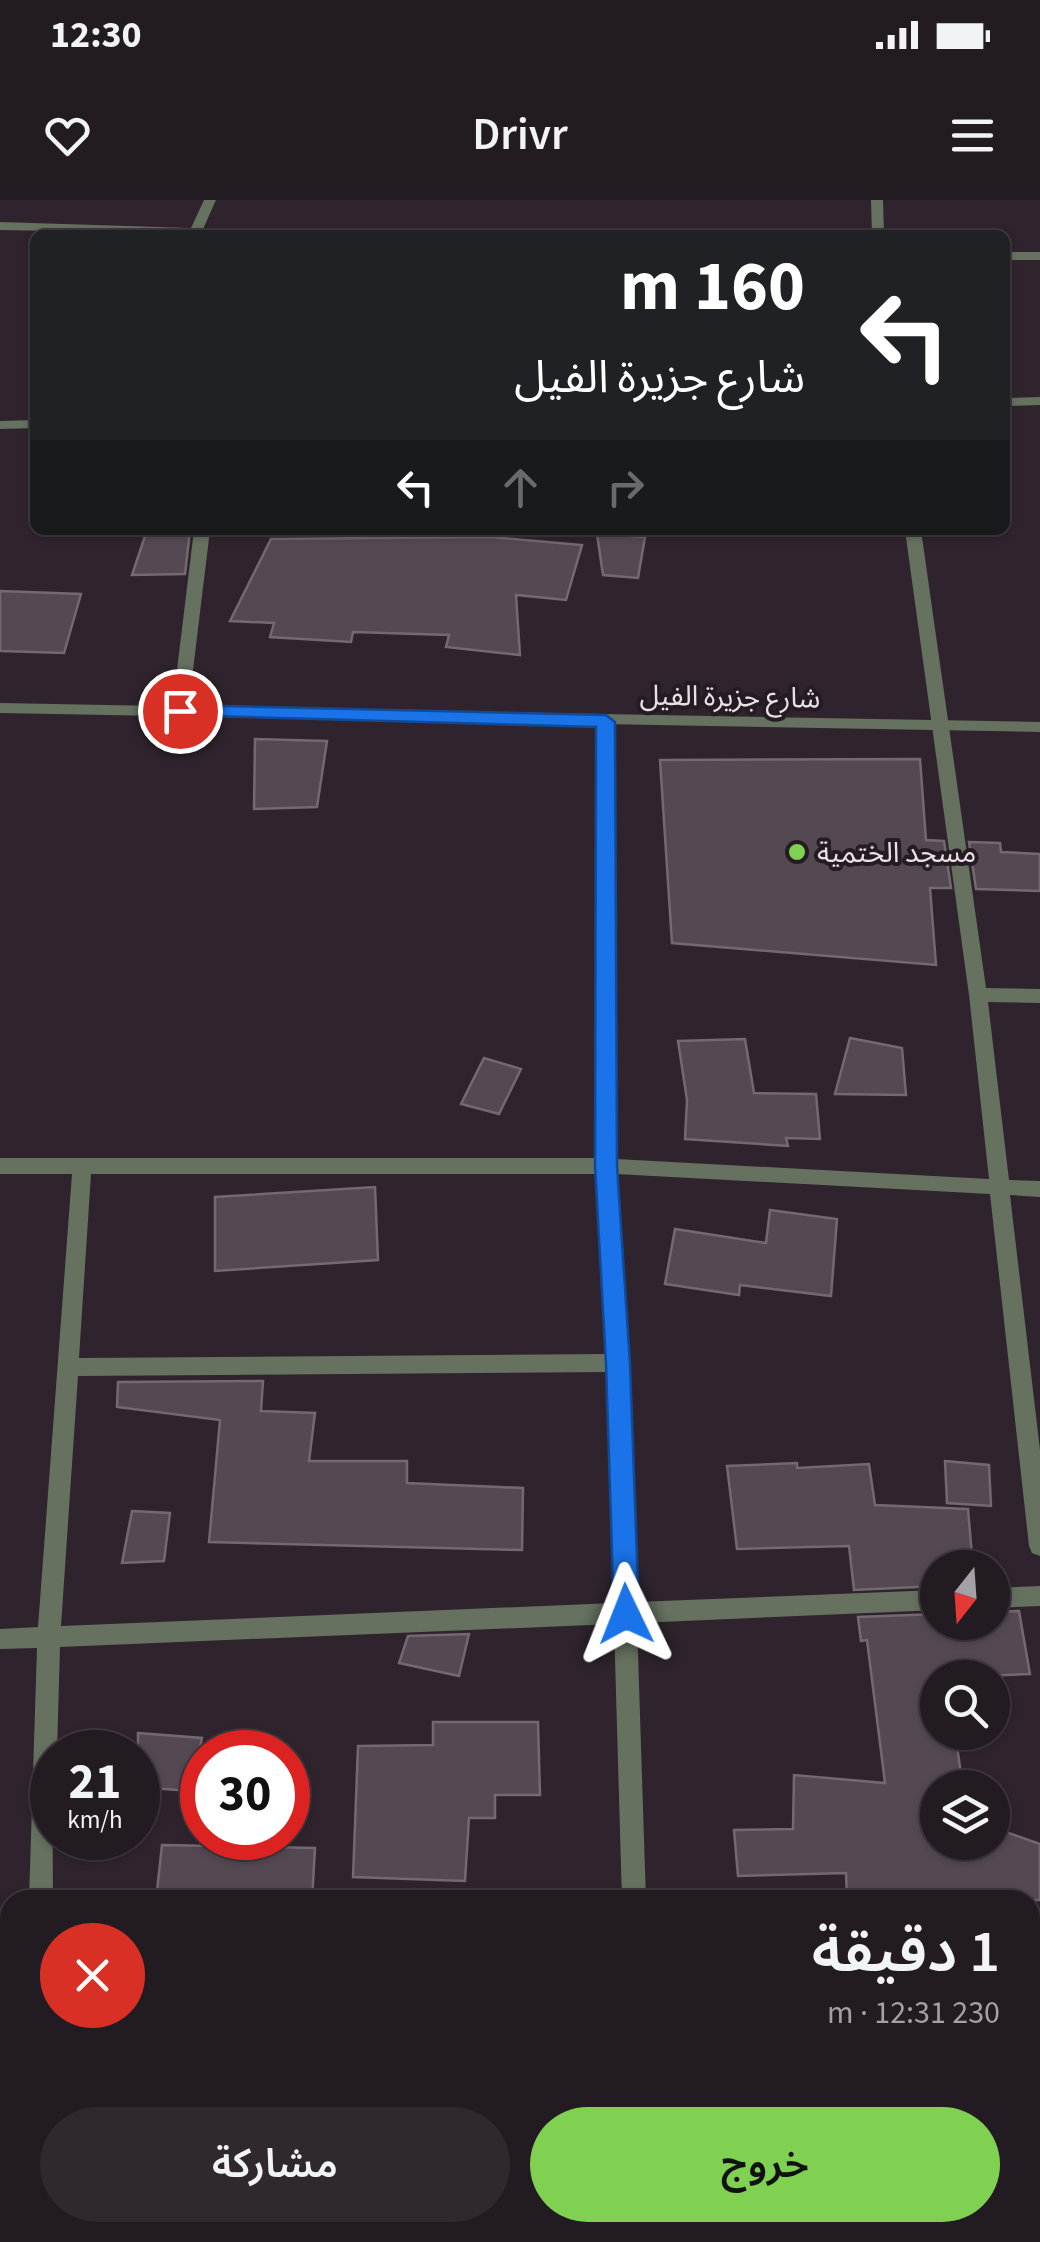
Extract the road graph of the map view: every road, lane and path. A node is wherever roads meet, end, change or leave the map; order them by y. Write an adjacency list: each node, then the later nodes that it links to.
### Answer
1 (210, 200): 5 (street)
2 (877, 200): 6 (street)
3 (0, 226): 4 (street)
4 (111, 230)
5 (195, 230)
6 (878, 230)
7 (1010, 256): 8 (street)
8 (1040, 256)
9 (1010, 402): 10 (street)
10 (1040, 402)
11 (0, 424): 12 (street)
12 (30, 424)
13 (201, 535): 16 (street)
14 (914, 535): 18 (street)
15 (0, 708): 16 (street, شارع جزيرة الفيل)
16 (180, 711): 17 (street, شارع جزيرة الفيل)
17 (606, 722): 18 (street, شارع جزيرة الفيل); 24 (street)
18 (939, 727): 19 (street, شارع جزيرة الفيل); 20 (street)
19 (1040, 727)
20 (978, 996): 21 (street); 25 (street)
21 (1040, 996)
22 (0, 1166): 23 (street)
23 (82, 1166): 24 (street); 28 (street)
24 (606, 1166): 25 (street); 27 (street)
25 (1000, 1188): 26 (street); 29 (street)
26 (1040, 1189)
27 (618, 1364): 28 (street); 33 (street)
28 (67, 1367): 34 (street)
29 (1040, 1546)
30 (1040, 1596): 31 (street)
31 (1010, 1597)
32 (920, 1601): 33 (street)
33 (626, 1614): 34 (street); 37 (street)
34 (48, 1638): 35 (street); 36 (street)
35 (0, 1639)
36 (40, 1890)
37 (634, 1890)

